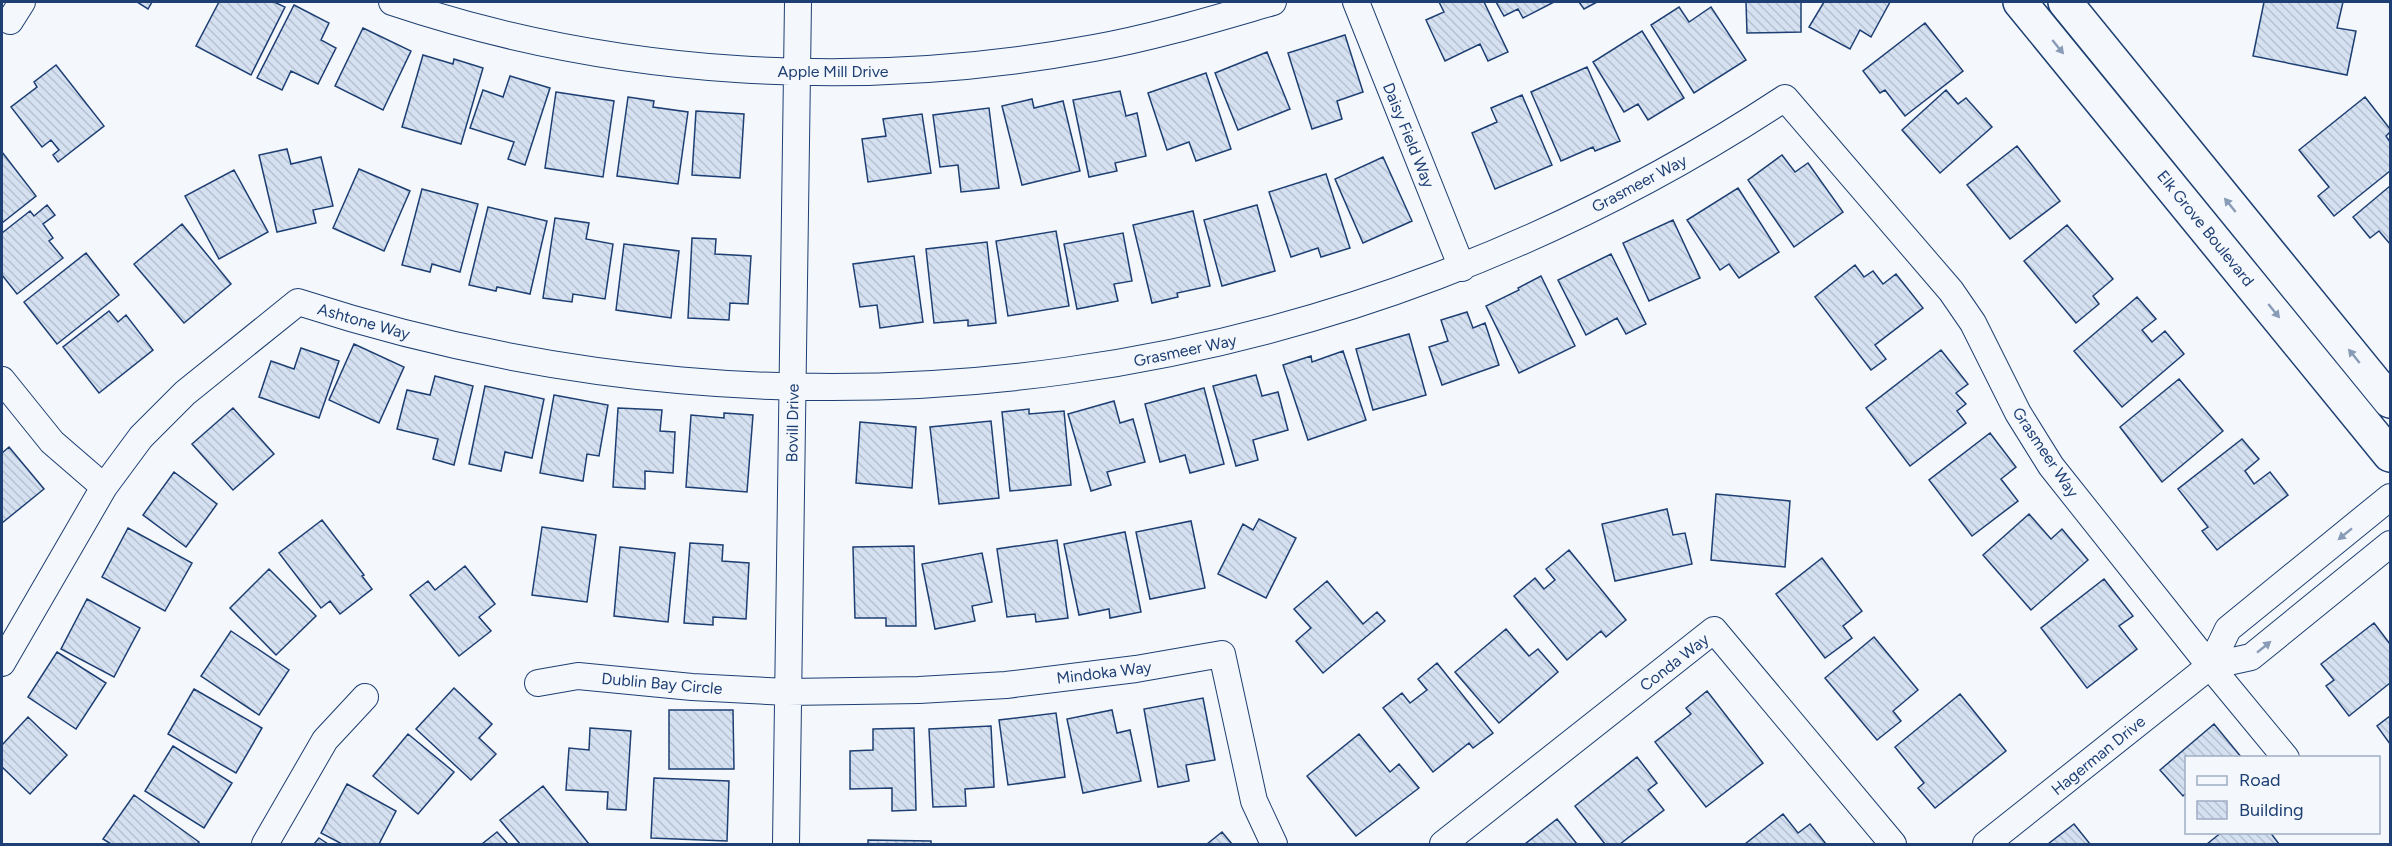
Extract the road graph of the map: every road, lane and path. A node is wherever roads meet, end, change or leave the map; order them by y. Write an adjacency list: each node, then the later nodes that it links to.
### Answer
1 (392, 2): 7 (street, Apple Mill Drive)
2 (798, 2): 7 (street, Bovill Drive)
3 (1273, 2): 7 (street, Apple Mill Drive)
4 (1356, 2): 8 (street, Daisy Field Way)
5 (2020, 2): 12 (main road, Elk Grove Boulevard, one-way to 12)
6 (2065, 2): 11 (main road, Elk Grove Boulevard, one-way to 6)
7 (797, 72): 10 (street, Bovill Drive)
8 (1462, 268): 10 (street, Grasmeer Way); 17 (street, Grasmeer Way)
9 (2, 380): 13 (street)
10 (792, 387): 13 (street, Ashtone Way); 19 (street, Bovill Drive)
11 (2391, 401)
12 (2391, 455)
13 (104, 487): 16 (street, Ashtone Way)
14 (2391, 497): 17 (street, Hagerman Drive, one-way to 17)
15 (2391, 544): 17 (street, Hagerman Drive, one-way to 15)
16 (2, 663)
17 (2210, 666): 21 (street); 27 (street, Hagerman Drive)
18 (538, 683): 19 (street, Dublin Bay Circle)
19 (788, 692): 23 (street, Bovill Drive); 24 (street, Mindoka Way)
20 (365, 697): 22 (street)
21 (2284, 756)
22 (265, 844)
23 (786, 844)
24 (1274, 844)
25 (1443, 844): 26 (street, Conda Way)
26 (1893, 844)
27 (1986, 844)

